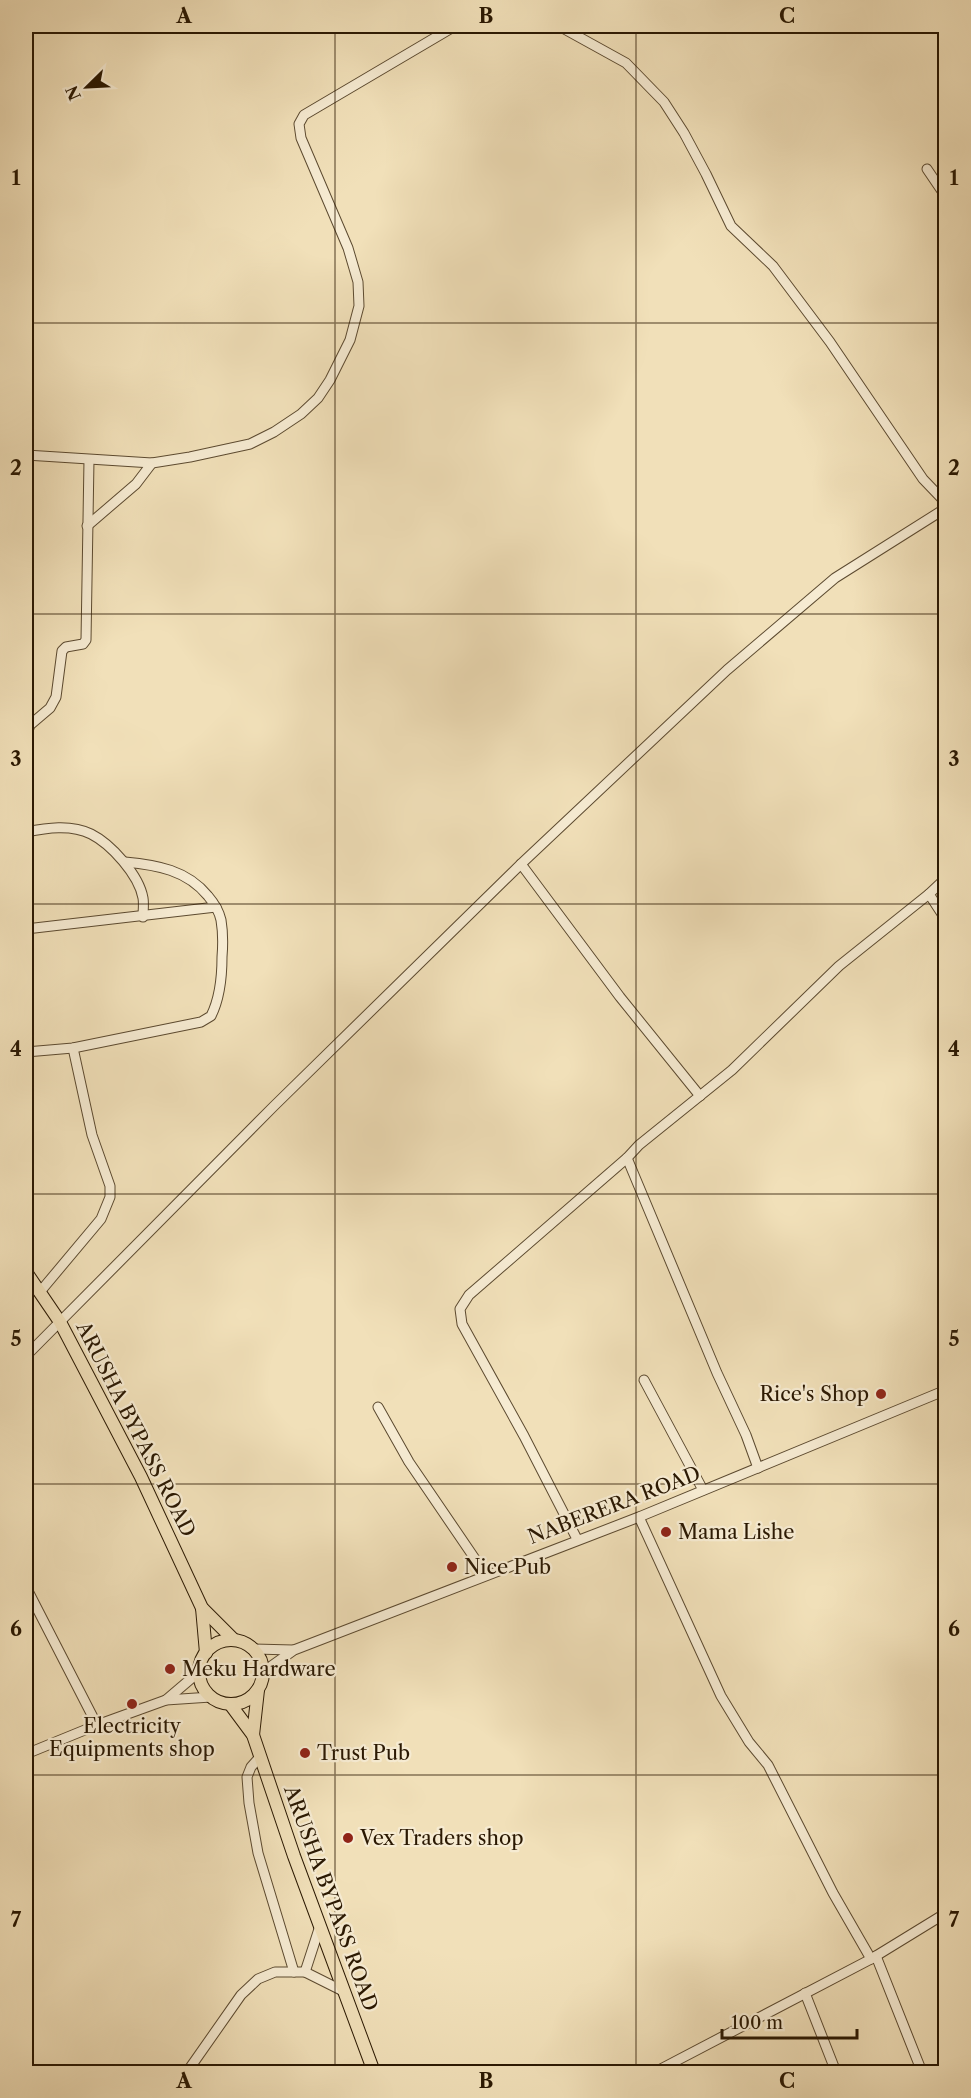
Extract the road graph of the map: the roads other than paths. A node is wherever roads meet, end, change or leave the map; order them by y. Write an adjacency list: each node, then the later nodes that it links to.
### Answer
1 (455, 26): 7 (street)
2 (559, 26): 8 (street)
3 (927, 169): 4 (street)
4 (945, 197)
5 (26, 455): 6 (street)
6 (89, 460): 7 (street); 10 (street)
7 (153, 463): 10 (street)
8 (945, 502)
9 (945, 508): 14 (street)
10 (87, 525): 11 (street)
11 (26, 736)
12 (26, 832): 13 (street)
13 (125, 862): 17 (street); 18 (street)
14 (521, 864): 23 (street); 27 (street)
15 (945, 878): 16 (street)
16 (929, 894): 19 (street); 23 (street)
17 (216, 907): 18 (street); 21 (street)
18 (143, 917): 20 (street)
19 (945, 920)
20 (26, 930)
21 (73, 1048): 22 (street); 26 (street)
22 (26, 1052)
23 (700, 1096): 24 (street)
24 (627, 1158): 32 (street); 35 (street)
25 (26, 1272): 26 (main road, ARUSHA BYPASS ROAD)
26 (39, 1293): 27 (main road, ARUSHA BYPASS ROAD)
27 (60, 1322): 28 (street); 38 (main road, ARUSHA BYPASS ROAD)
28 (26, 1356)
29 (644, 1380): 33 (street)
30 (945, 1390): 32 (street, NABERERA ROAD)
31 (378, 1407): 36 (street)
32 (758, 1468): 33 (street, NABERERA ROAD)
33 (703, 1490): 34 (street, NABERERA ROAD)
34 (639, 1517): 35 (street, NABERERA ROAD); 55 (street)
35 (577, 1539): 36 (street, NABERERA ROAD)
36 (486, 1575): 41 (street, NABERERA ROAD)
37 (26, 1587): 49 (street)
38 (202, 1608): 39 (main road, ARUSHA BYPASS ROAD); 42 (main road, ARUSHA BYPASS ROAD)
39 (234, 1640): 40 (main road, ARUSHA BYPASS ROAD); 42 (main road)
40 (254, 1649): 41 (street, NABERERA ROAD); 44 (main road)
41 (294, 1650): 44 (street, NABERERA ROAD)
42 (206, 1653): 43 (main road, ARUSHA BYPASS ROAD)
43 (200, 1671): 46 (main road); 47 (street)
44 (263, 1672): 45 (main road, ARUSHA BYPASS ROAD)
45 (258, 1690): 48 (main road); 50 (main road, ARUSHA BYPASS ROAD)
46 (212, 1697): 47 (street); 48 (main road)
47 (166, 1700): 49 (street)
48 (230, 1704): 50 (main road, ARUSHA BYPASS ROAD)
49 (97, 1725): 51 (street)
50 (253, 1735): 52 (main road, ARUSHA BYPASS ROAD)
51 (26, 1754)
52 (259, 1758): 54 (main road, ARUSHA BYPASS ROAD); 56 (street)
53 (945, 1913): 55 (street)
54 (321, 1924): 57 (street); 58 (main road, ARUSHA BYPASS ROAD)
55 (873, 1958): 59 (street); 64 (street)
56 (294, 1972): 57 (street); 60 (street)
57 (305, 1972): 58 (street)
58 (343, 1991): 61 (main road, ARUSHA BYPASS ROAD)
59 (805, 1992): 62 (street); 63 (street)
60 (187, 2073)
61 (374, 2073)
62 (655, 2073)
63 (836, 2073)
64 (922, 2073)

